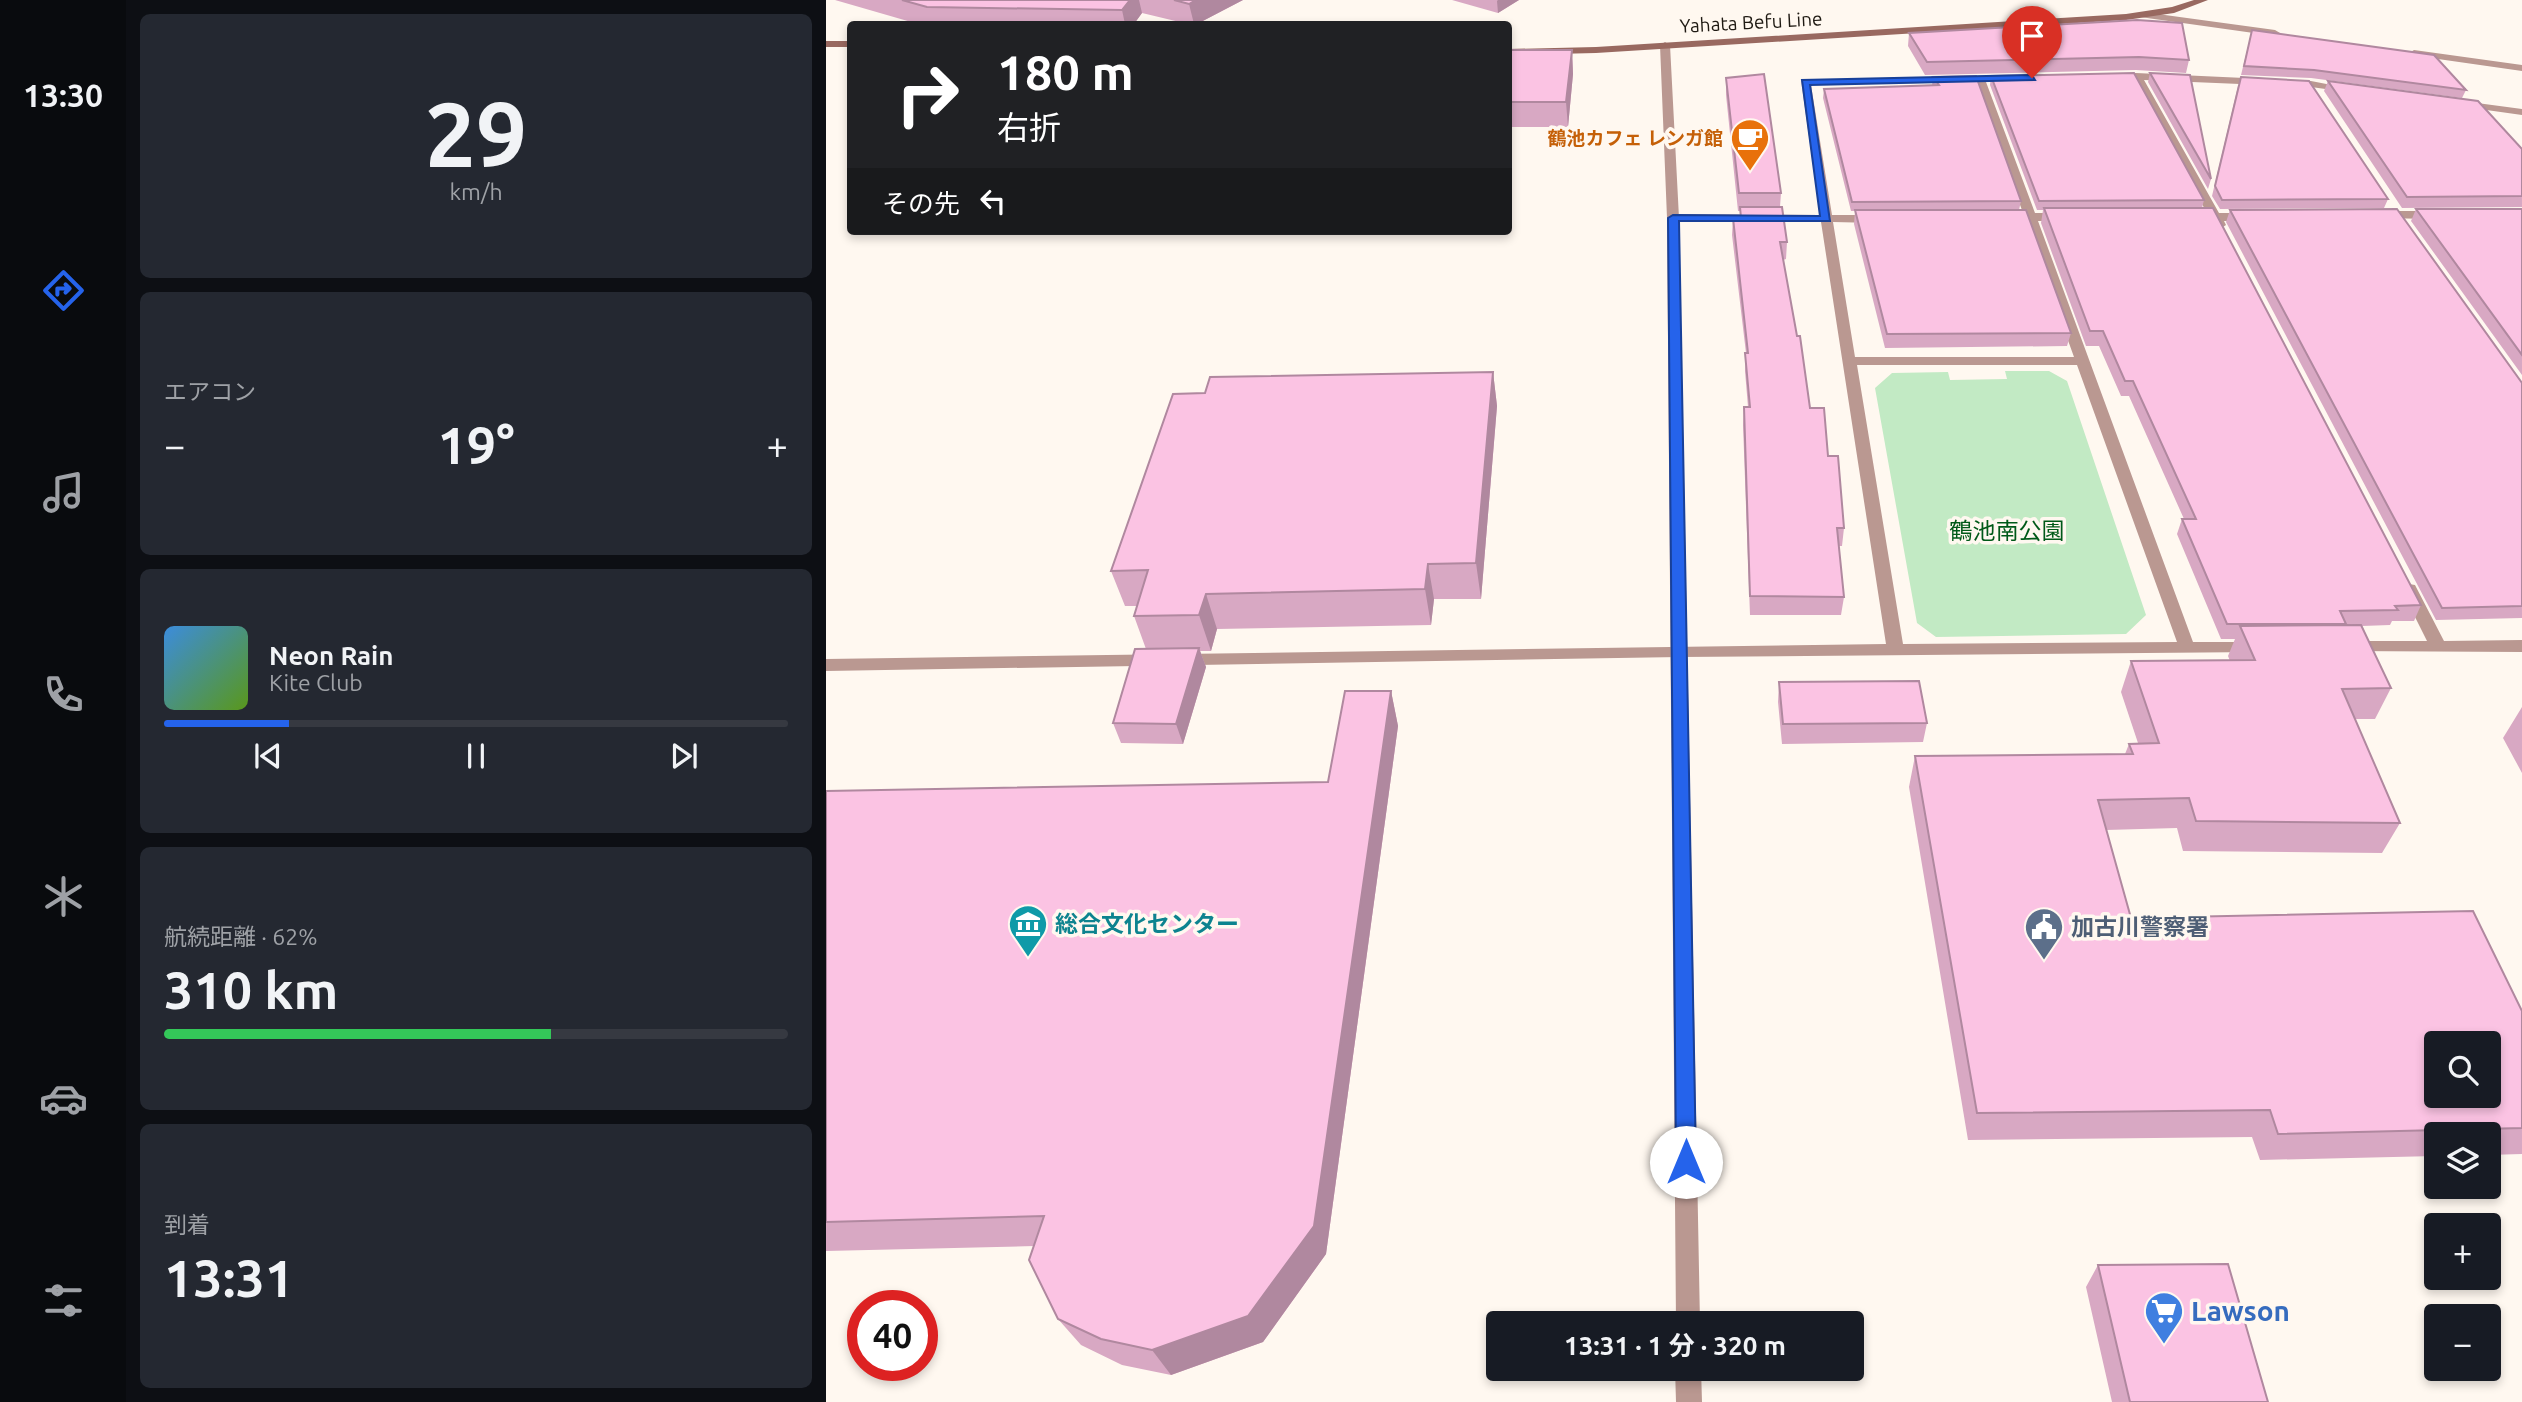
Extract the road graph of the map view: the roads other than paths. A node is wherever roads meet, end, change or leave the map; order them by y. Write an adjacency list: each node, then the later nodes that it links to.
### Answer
1 (2203, 0): 2 (main road, Yahata Befu Line)
2 (2143, 15): 3 (street); 6 (main road, Yahata Befu Line)
3 (2284, 34)
4 (826, 44): 5 (main road)
5 (847, 44)
6 (1665, 45): 7 (main road, Yahata Befu Line); 24 (street)
7 (1512, 51)
8 (2405, 52): 9 (street)
9 (2522, 68)
10 (2097, 76): 11 (street)
11 (2136, 76): 14 (street); 23 (street)
12 (2032, 78): 13 (street)
13 (1980, 79): 20 (street); 27 (street)
14 (2364, 91)
15 (2443, 102): 16 (street)
16 (2522, 113)
17 (2371, 215): 18 (street)
18 (2453, 215)
19 (2267, 216): 23 (street)
20 (2032, 217): 21 (street); 26 (street); 29 (street)
21 (2084, 217)
22 (2176, 217): 23 (street)
23 (2215, 217): 28 (street)
24 (1673, 218): 27 (street); 38 (street)
25 (1895, 218): 27 (street)
26 (1990, 218)
27 (1826, 219): 30 (street)
28 (2228, 241)
29 (2084, 360): 30 (street); 35 (street)
30 (1849, 361): 37 (street)
31 (2400, 573): 34 (street)
32 (2522, 646): 34 (street)
33 (2327, 647): 34 (street)
34 (2439, 647)
35 (2188, 648): 36 (street); 37 (street)
36 (2271, 648)
37 (1895, 649): 38 (street)
38 (1680, 650): 39 (street); 40 (street)
39 (826, 665)
40 (1688, 1311)
41 (1688, 1381): 42 (street)
42 (1689, 1402)

